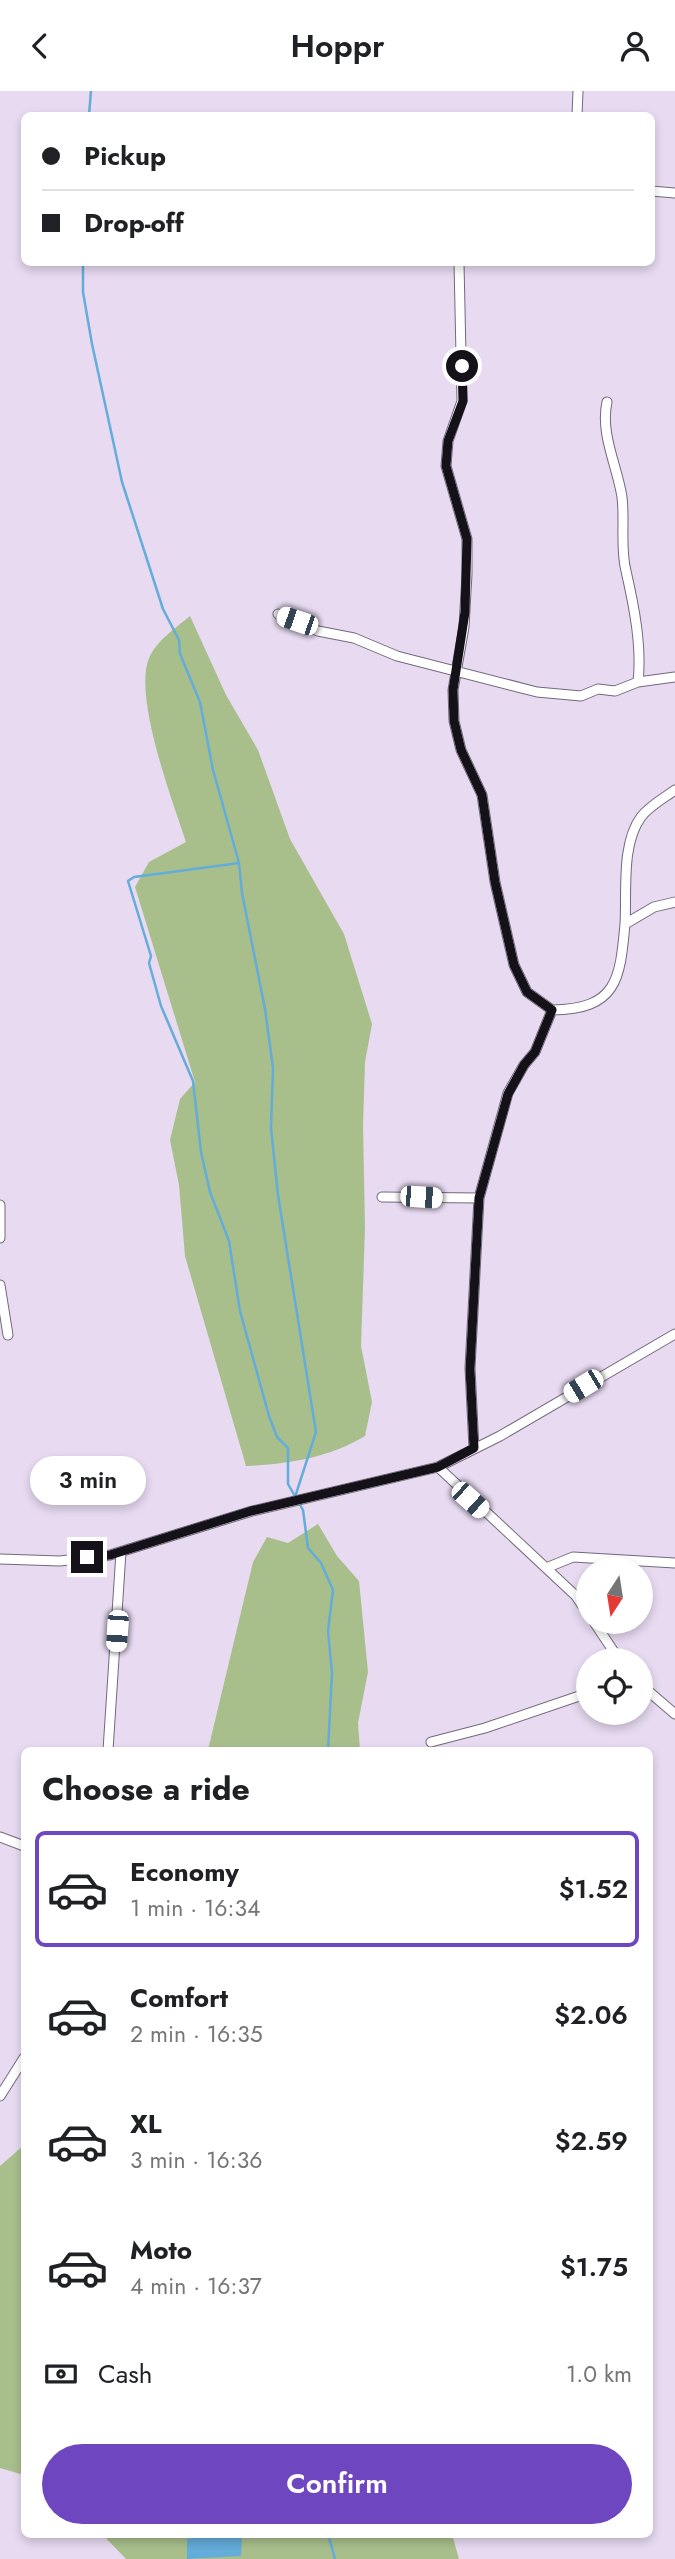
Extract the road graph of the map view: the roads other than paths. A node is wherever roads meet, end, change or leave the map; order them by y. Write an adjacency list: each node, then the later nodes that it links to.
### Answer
1 (578, 91): 2 (street)
2 (577, 112)
3 (655, 191): 4 (street)
4 (675, 193)
5 (459, 266): 8 (street)
6 (607, 402): 10 (street)
7 (278, 614): 8 (street)
8 (457, 671): 10 (street); 14 (street)
9 (675, 677): 10 (street)
10 (638, 682)
11 (675, 790): 13 (street)
12 (675, 902): 13 (street)
13 (625, 924): 14 (street)
14 (552, 1010): 16 (street)
15 (382, 1198): 16 (street)
16 (479, 1198): 22 (street)
17 (0, 1205): 18 (street)
18 (0, 1238)
19 (0, 1285): 21 (street)
20 (675, 1334): 22 (street)
21 (8, 1335)
22 (474, 1448): 23 (street)
23 (438, 1467): 24 (street); 27 (street)
24 (121, 1552): 25 (street); 33 (street)
25 (0, 1559)
26 (675, 1563): 27 (street)
27 (546, 1568): 28 (street)
28 (576, 1596)
29 (653, 1695): 31 (street)
30 (576, 1697): 32 (street)
31 (675, 1714)
32 (431, 1742)
33 (108, 1747)
34 (0, 1837): 35 (street)
35 (21, 1845)
36 (21, 2062): 37 (street)
37 (5, 2083): 38 (street)
38 (0, 2096)

